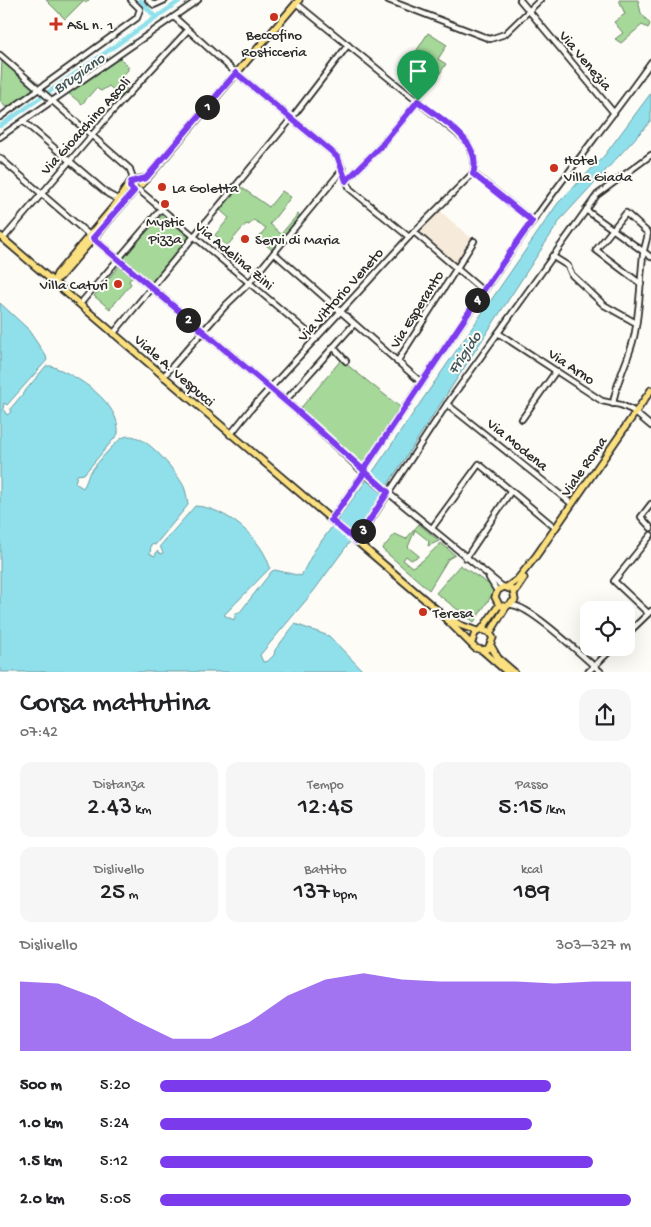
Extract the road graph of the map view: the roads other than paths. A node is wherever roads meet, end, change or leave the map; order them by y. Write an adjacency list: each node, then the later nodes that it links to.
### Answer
1 (131, 0): 16 (street)
2 (148, 0): 3 (street)
3 (165, 0)
4 (198, 0): 10 (street)
5 (388, 0): 9 (street)
6 (520, 0): 9 (street, Via Venezia)
7 (540, 0): 9 (street)
8 (297, 2): 12 (street); 15 (main road)
9 (529, 11): 19 (street, Via Venezia)
10 (174, 17): 11 (street); 17 (street)
11 (188, 30): 15 (street); 23 (street, Via Gioacchino Ascoli)
12 (348, 45): 18 (street); 21 (street)
13 (0, 55): 16 (street, Via Adelina Zini)
14 (651, 62): 19 (street)
15 (236, 73): 21 (street); 31 (main road)
16 (39, 90): 17 (street, Via Adelina Zini); 20 (street)
17 (51, 100): 22 (street); 23 (street, Via Adelina Zini)
18 (418, 101): 29 (street); 30 (street)
19 (614, 113): 36 (street)
20 (0, 117)
21 (291, 119): 28 (street); 39 (street)
22 (23, 121): 24 (street); 27 (street)
23 (92, 136): 27 (street, Via Gioacchino Ascoli); 31 (street, Via Adelina Zini)
24 (0, 137)
25 (651, 155): 35 (street)
26 (0, 158): 32 (street)
27 (70, 161): 32 (street, Via Gioacchino Ascoli); 33 (street)
28 (343, 170): 30 (street); 45 (street)
29 (473, 174): 36 (street); 38 (street, Via Vittorio Veneto)
30 (346, 181): 41 (street)
31 (136, 185): 33 (main road); 34 (street, Via Adelina Zini); 42 (main road)
32 (41, 193): 40 (street, Via Gioacchino Ascoli); 42 (street)
33 (119, 200): 42 (main road)
34 (161, 210): 39 (street, Via Adelina Zini); 48 (street)
35 (586, 210): 37 (street); 46 (street)
36 (532, 221): 54 (street)
37 (612, 229): 44 (street); 44 (street); 52 (street)
38 (414, 232): 41 (street, Via Vittorio Veneto); 49 (street)
39 (195, 236): 51 (street, Via Adelina Zini); 53 (street)
40 (2, 237): 50 (main road, Viale A. Vespucci)
41 (409, 237): 56 (street, Via Vittorio Veneto)
42 (91, 238): 48 (street); 50 (main road)
43 (474, 241): 49 (street, Via Esperanto)
44 (644, 252): 47 (street); 52 (street)
45 (274, 253): 51 (street); 56 (street)
46 (552, 256): 57 (street); 60 (street)
47 (651, 257)
48 (118, 260): 53 (street); 55 (street)
49 (457, 269): 54 (street); 65 (street, Via Esperanto)
50 (54, 281): 55 (main road, Viale A. Vespucci)
51 (249, 283): 59 (street); 62 (street, Via Adelina Zini)
52 (641, 284): 57 (street)
53 (151, 289): 59 (street); 61 (street)
54 (483, 291): 68 (street)
55 (80, 304): 61 (main road, Viale A. Vespucci)
56 (341, 312): 58 (street); 62 (street, Via Vittorio Veneto)
57 (636, 323): 73 (street)
58 (354, 324): 63 (street); 65 (street)
59 (201, 333): 67 (street); 69 (street)
60 (498, 333): 66 (street, Via Arno); 72 (street)
61 (113, 334): 67 (main road, Viale A. Vespucci)
62 (316, 339): 69 (street, Via Vittorio Veneto)
63 (333, 347): 64 (street); 71 (street)
64 (346, 361)
65 (398, 362): 68 (street)
66 (556, 371): 73 (street, Via Arno); 75 (street)
67 (163, 377): 77 (main road, Viale A. Vespucci)
68 (422, 382): 78 (street)
69 (270, 390): 71 (street); 77 (street, Via Vittorio Veneto)
70 (651, 390): 74 (main road, Viale Roma)
71 (285, 401): 78 (street)
72 (446, 404): 79 (street); 81 (street, Via Modena)
73 (613, 404): 74 (street, Via Arno)
74 (635, 413): 76 (street, Via Arno); 81 (main road, Viale Roma)
75 (522, 419)
76 (651, 426)
77 (230, 435): 83 (main road, Viale A. Vespucci)
78 (366, 474): 79 (street); 83 (street)
79 (387, 491): 85 (street); 88 (street)
80 (511, 491): 84 (street); 85 (street); 90 (street)
81 (572, 504): 89 (main road, Viale Roma)
82 (651, 504): 86 (street)
83 (333, 521): 88 (street)
84 (552, 525)
85 (432, 528): 90 (street)
86 (651, 528)
87 (651, 534): 97 (street)
88 (355, 540): 96 (main road)
89 (536, 556): 92 (main road, Viale Roma); 94 (main road, Viale Roma)
90 (466, 558): 91 (street)
91 (486, 573): 92 (street); 93 (street)
92 (505, 587): 93 (main road, Viale Roma); 94 (main road)
93 (497, 591): 95 (main road)
94 (512, 601): 95 (main road); 100 (main road, Viale Roma); 105 (street)
95 (498, 605): 99 (main road)
96 (438, 610): 99 (main road); 101 (main road)
97 (650, 612): 98 (street)
98 (635, 626)
99 (480, 630): 100 (main road); 101 (main road)
100 (490, 633): 102 (main road)
101 (472, 642): 103 (main road)
102 (491, 646): 103 (main road); 107 (main road)
103 (482, 650): 106 (main road)
104 (605, 656): 105 (street)
105 (594, 666): 108 (street); 109 (street)
106 (507, 672)
107 (514, 672)
108 (588, 672)
109 (601, 672)

